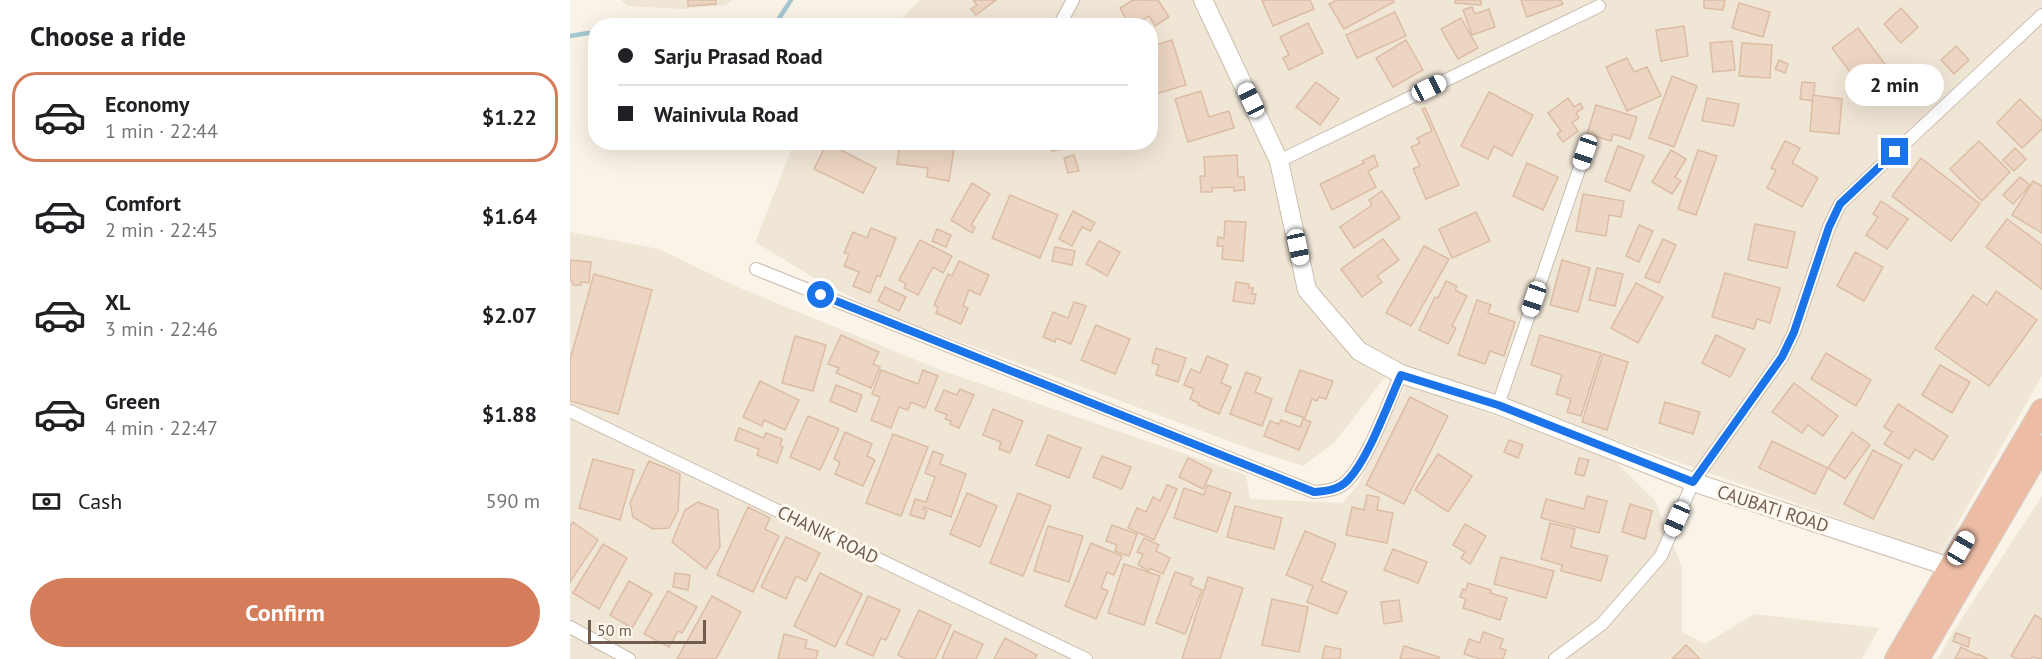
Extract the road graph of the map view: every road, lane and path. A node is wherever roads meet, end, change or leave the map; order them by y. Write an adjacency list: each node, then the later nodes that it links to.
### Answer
1 (1073, 0): 5 (street)
2 (1203, 0): 7 (street, CAUBATI ROAD)
3 (1599, 6): 7 (street)
4 (2042, 15): 14 (street)
5 (1063, 18)
6 (1585, 152): 10 (street)
7 (1280, 160): 9 (street, CAUBATI ROAD)
8 (756, 269): 9 (street)
9 (1401, 375): 10 (street, CAUBATI ROAD)
10 (1498, 405): 14 (street, CAUBATI ROAD)
11 (2042, 410): 13 (highway)
12 (570, 411): 18 (street, CHANIK ROAD)
13 (2038, 445): 15 (highway); 21 (highway)
14 (1693, 482): 15 (street, CAUBATI ROAD); 19 (street)
15 (1950, 567): 20 (highway)
16 (570, 627): 17 (street)
17 (629, 659)
18 (1086, 659)
19 (1555, 659)
20 (1896, 659)
21 (1918, 659)

